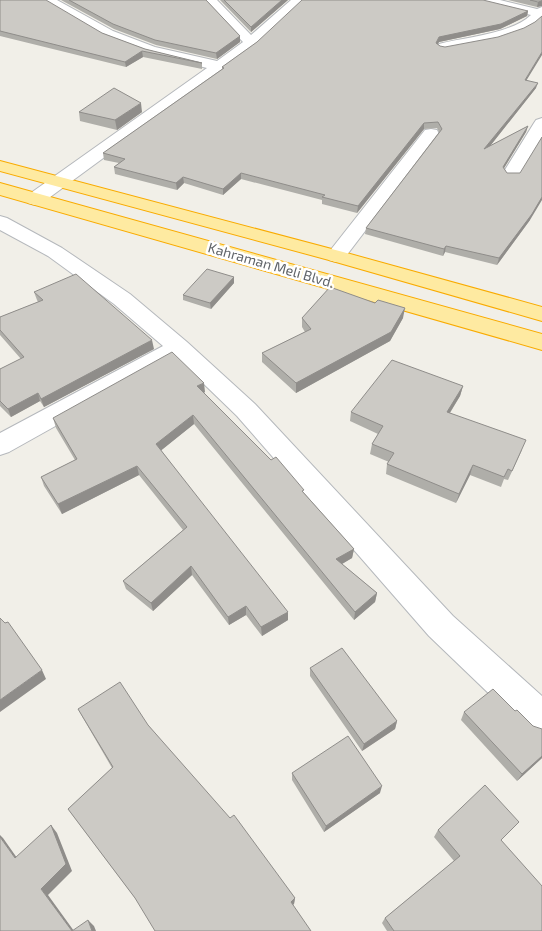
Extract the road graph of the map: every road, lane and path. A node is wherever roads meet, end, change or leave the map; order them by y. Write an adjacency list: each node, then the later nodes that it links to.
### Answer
1 (48, 0): 10 (street)
2 (210, 0): 8 (street)
3 (298, 0): 8 (street)
4 (485, 0): 5 (street)
5 (540, 12): 6 (street)
6 (528, 25): 7 (street); 9 (street)
7 (542, 30)
8 (251, 43): 10 (street)
9 (444, 47)
10 (219, 66): 15 (street)
11 (542, 123): 14 (street)
12 (431, 134): 19 (street)
13 (0, 166): 15 (highway, Kahraman Meli Blvd.)
14 (512, 173)
15 (57, 182): 17 (street); 19 (highway, Kahraman Meli Blvd.)
16 (0, 189): 17 (highway, Kahraman Meli Blvd.)
17 (35, 199): 21 (highway, Kahraman Meli Blvd.)
18 (0, 222): 22 (street)
19 (336, 256): 20 (highway, Kahraman Meli Blvd.)
20 (542, 314)
21 (542, 342)
22 (179, 347): 23 (street); 24 (street)
23 (0, 445)
24 (542, 720)

